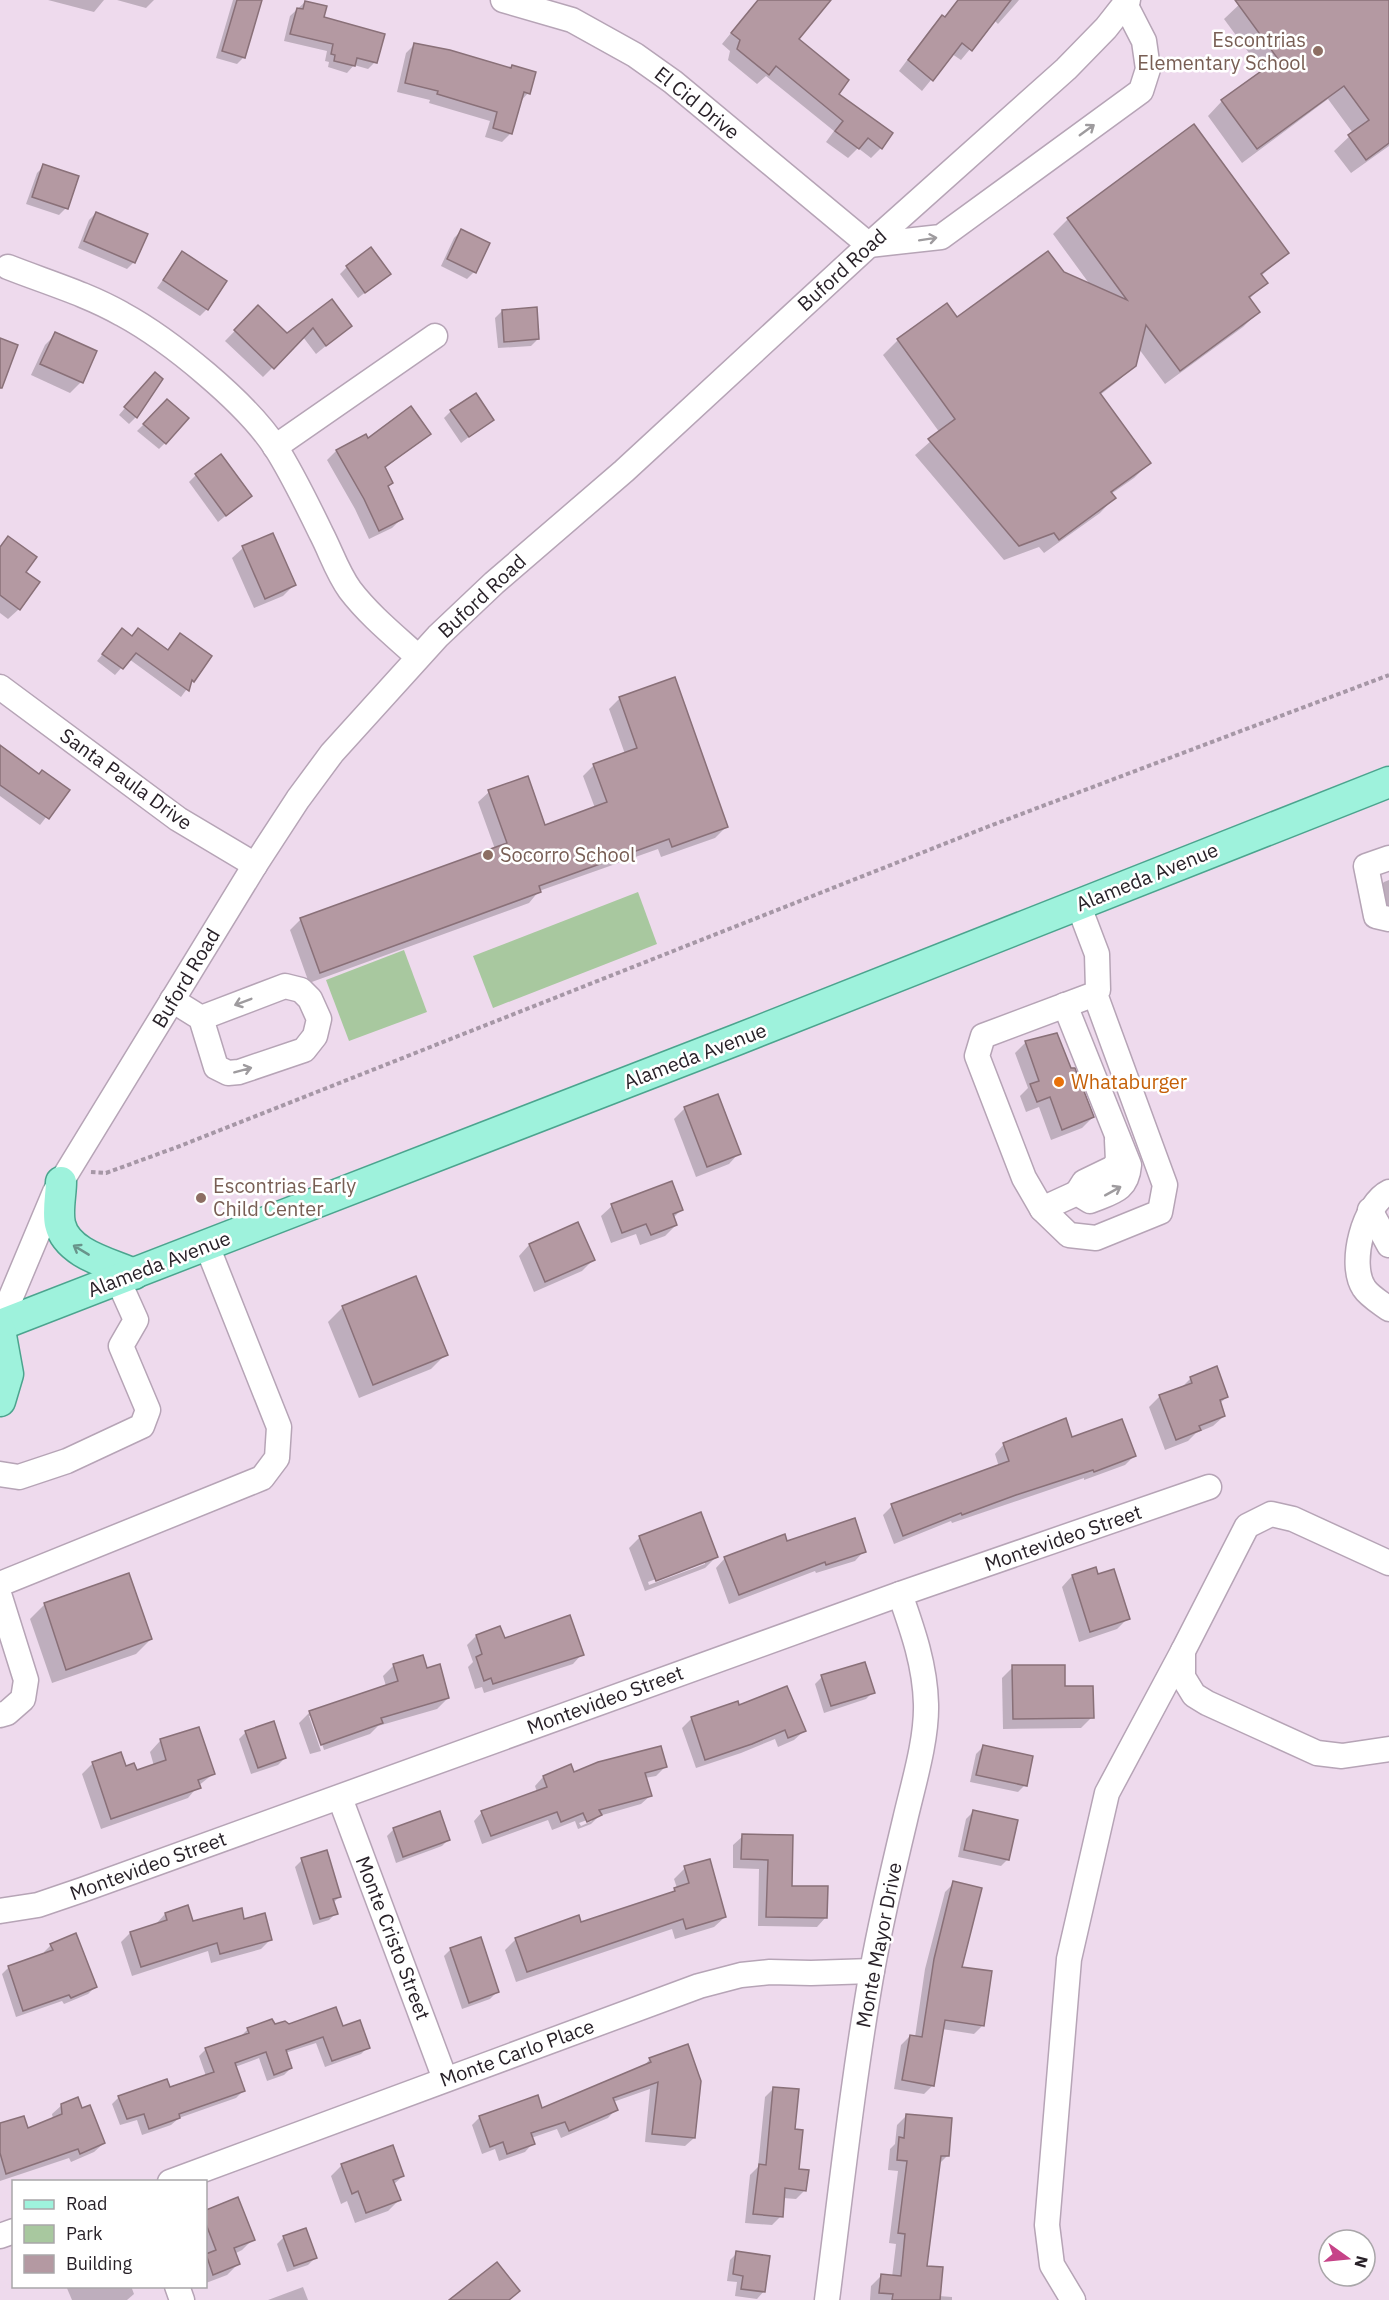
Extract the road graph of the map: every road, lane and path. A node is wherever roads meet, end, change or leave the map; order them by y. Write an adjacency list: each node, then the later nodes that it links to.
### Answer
1 (503, 0): 3 (street, El Cid Drive)
2 (1127, 2): 3 (street, Buford Road); 3 (street, one-way to 2)
3 (869, 244): 7 (street, Buford Road)
4 (8, 267): 6 (street)
5 (435, 336): 6 (street)
6 (275, 447): 7 (street)
7 (418, 657): 12 (street, Buford Road)
8 (1389, 675): 19 (path)
9 (0, 687): 12 (street, Santa Paula Drive)
10 (1389, 782): 13 (main road, Alameda Avenue)
11 (1389, 858): 14 (street)
12 (255, 865): 16 (street, Buford Road)
13 (1078, 904): 15 (street); 24 (main road, Alameda Avenue)
14 (1389, 919)
15 (1095, 994): 17 (street); 21 (street)
16 (172, 1000): 18 (street); 19 (street, Buford Road)
17 (1065, 1005): 21 (street); 21 (street, one-way to 17)
18 (201, 1018): 18 (street, one-way to 18)
19 (64, 1177): 25 (main road, one-way to 19); 27 (street, Buford Road)
20 (1389, 1192): 22 (street)
21 (1042, 1209)
22 (1370, 1210): 23 (street); 26 (street)
23 (1389, 1245)
24 (207, 1246): 25 (main road, Alameda Avenue); 33 (street)
25 (126, 1277): 27 (main road, Alameda Avenue); 30 (street)
26 (1386, 1299)
27 (0, 1324)
28 (0, 1330): 29 (main road)
29 (0, 1401)
30 (0, 1474)
31 (1209, 1487): 34 (street, Montevideo Street)
32 (1389, 1563): 36 (street)
33 (0, 1584)
34 (900, 1594): 39 (street, Montevideo Street); 41 (street, Monte Mayor Drive)
35 (0, 1597): 37 (street)
36 (1183, 1651): 38 (street); 45 (street)
37 (0, 1714)
38 (1389, 1749)
39 (340, 1798): 40 (street, Montevideo Street); 42 (street, Monte Cristo Street)
40 (0, 1911)
41 (872, 1971): 42 (street, Monte Carlo Place); 44 (street, Monte Mayor Drive)
42 (445, 2079): 43 (street, Monte Carlo Place)
43 (173, 2180)
44 (827, 2300)
45 (1073, 2300)

